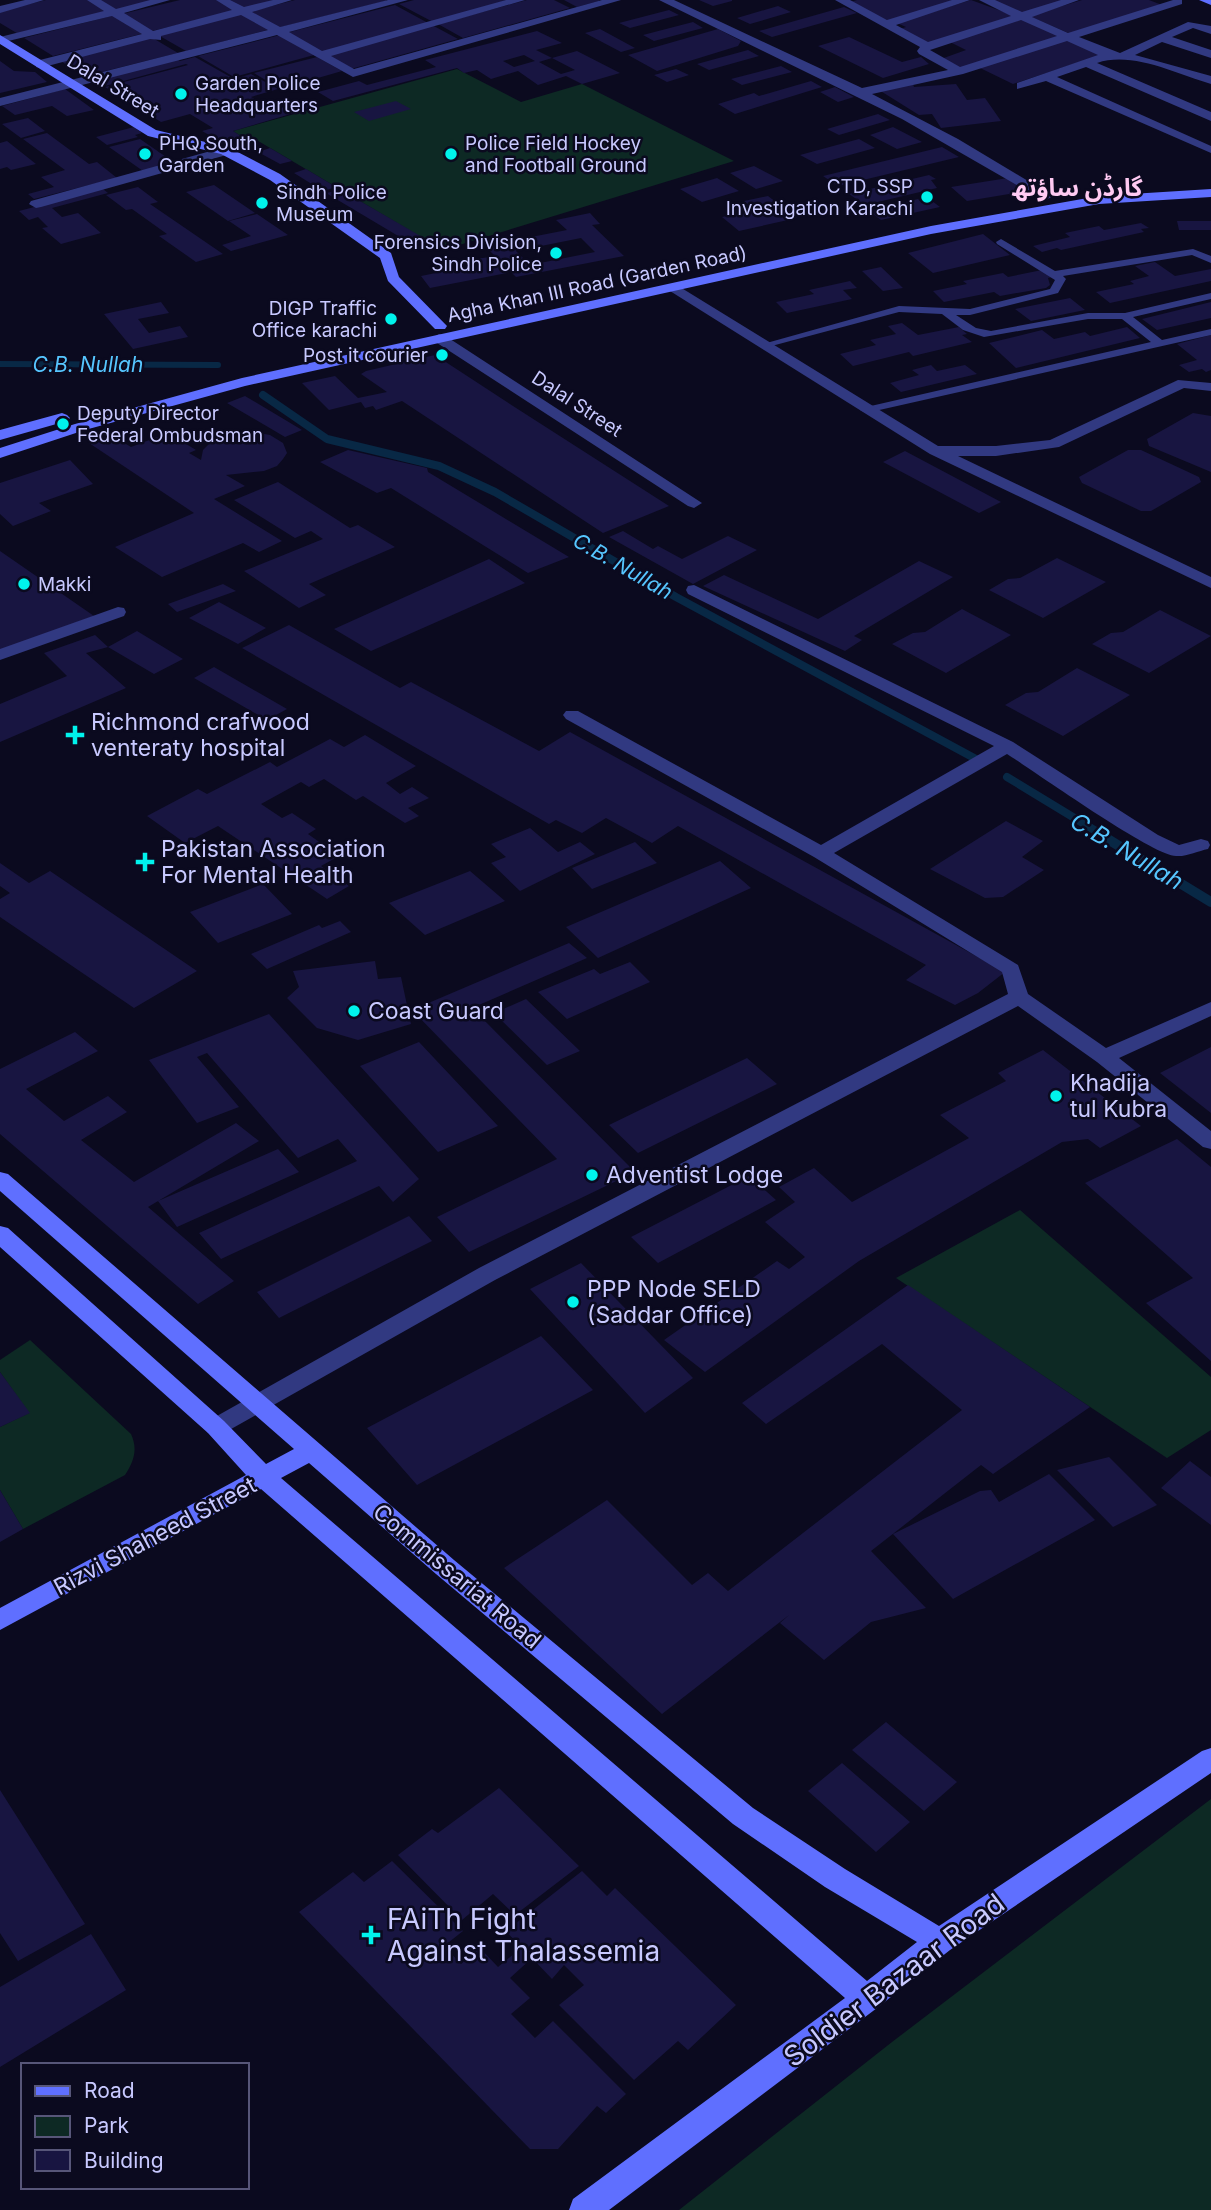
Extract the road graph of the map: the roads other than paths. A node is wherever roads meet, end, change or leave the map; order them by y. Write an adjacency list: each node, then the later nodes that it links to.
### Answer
1 (38, 0): 18 (street)
2 (93, 0): 21 (street)
3 (164, 0): 21 (street)
4 (222, 0): 20 (street)
5 (286, 0): 20 (street)
6 (519, 0): 23 (street)
7 (558, 0): 19 (street)
8 (615, 0): 19 (street)
9 (665, 0): 47 (street)
10 (964, 0): 24 (street)
11 (985, 0): 22 (street)
12 (1073, 0): 22 (street)
13 (1154, 0): 28 (street)
14 (1205, 0): 17 (main road)
15 (393, 1): 23 (street); 26 (street)
16 (846, 1): 24 (street)
17 (1211, 2)
18 (0, 10)
19 (578, 10): 32 (street)
20 (242, 11): 26 (street); 27 (street)
21 (114, 12): 27 (street); 30 (street)
22 (1023, 16): 28 (street); 33 (street)
23 (431, 24): 32 (street); 35 (street)
24 (887, 24): 33 (street)
25 (1211, 30): 29 (street)
26 (279, 32): 35 (street); 37 (street)
27 (151, 35): 31 (street); 40 (street)
28 (1073, 37): 38 (street); 42 (street)
29 (1162, 38): 36 (street); 39 (street)
30 (1, 40): 40 (main road, Dalal Street)
31 (163, 42)
32 (466, 42): 35 (street)
33 (926, 46): 42 (street)
34 (174, 48): 37 (street)
35 (320, 54)
36 (1211, 54)
37 (186, 55): 45 (street)
38 (1109, 55): 39 (street); 41 (street)
39 (1124, 55): 44 (street)
40 (40, 64): 45 (main road, Dalal Street)
41 (1088, 64): 43 (street); 49 (street)
42 (959, 71): 47 (street)
43 (1047, 78): 46 (street); 50 (street)
44 (1211, 80)
45 (72, 85): 48 (street); 51 (main road, Dalal Street)
46 (1021, 86)
47 (862, 92): 54 (street)
48 (0, 102)
49 (1211, 117)
50 (1209, 150)
51 (225, 151): 55 (street); 63 (main road, Dalal Street)
52 (1211, 184): 54 (main road, Agha Khan III Road (Garden Road))
53 (1211, 193): 59 (main road, Agha Khan III Road (Garden Road))
54 (1046, 196): 63 (main road, Agha Khan III Road (Garden Road))
55 (36, 204)
56 (1001, 242): 58 (lane)
57 (1211, 260): 58 (lane)
58 (1054, 274): 61 (lane)
59 (674, 288): 63 (main road, Agha Khan III Road (Garden Road)); 66 (street)
60 (1211, 296): 62 (lane)
61 (947, 313): 62 (lane); 66 (lane)
62 (1125, 316): 65 (lane)
63 (440, 332): 69 (main road, Agha Khan III Road (Garden Road)); 71 (main road, Agha Khan III Road (Garden Road)); 72 (street, Dalal Street)
64 (1211, 332): 65 (lane)
65 (1160, 344): 68 (lane)
66 (764, 345): 68 (street)
67 (1211, 387): 70 (street)
68 (866, 410): 70 (street)
69 (0, 435)
70 (935, 451): 73 (street)
71 (0, 453)
72 (694, 503)
73 (1211, 583)
74 (694, 590): 78 (street)
75 (118, 612): 76 (street)
76 (0, 655)
77 (572, 715): 80 (street)
78 (1007, 746): 79 (street); 80 (street)
79 (1208, 845)
80 (821, 853): 81 (street)
81 (1019, 997): 83 (street); 87 (street)
82 (1211, 1008): 83 (street)
83 (1104, 1057): 84 (street)
84 (1211, 1142)
85 (0, 1179): 87 (main road, Commissariat Road)
86 (0, 1234): 88 (main road)
87 (258, 1404): 88 (street); 89 (main road, Commissariat Road)
88 (216, 1427): 90 (main road)
89 (310, 1451): 90 (main road, Rizvi Shaheed Street); 93 (main road, Commissariat Road)
90 (264, 1478): 91 (main road, Rizvi Shaheed Street); 94 (main road)
91 (0, 1620)
92 (1211, 1759): 93 (main road, Soldier Bazaar Road)
93 (940, 1941): 94 (main road, Soldier Bazaar Road)
94 (867, 1999): 95 (main road, Soldier Bazaar Road)
95 (584, 2210)

